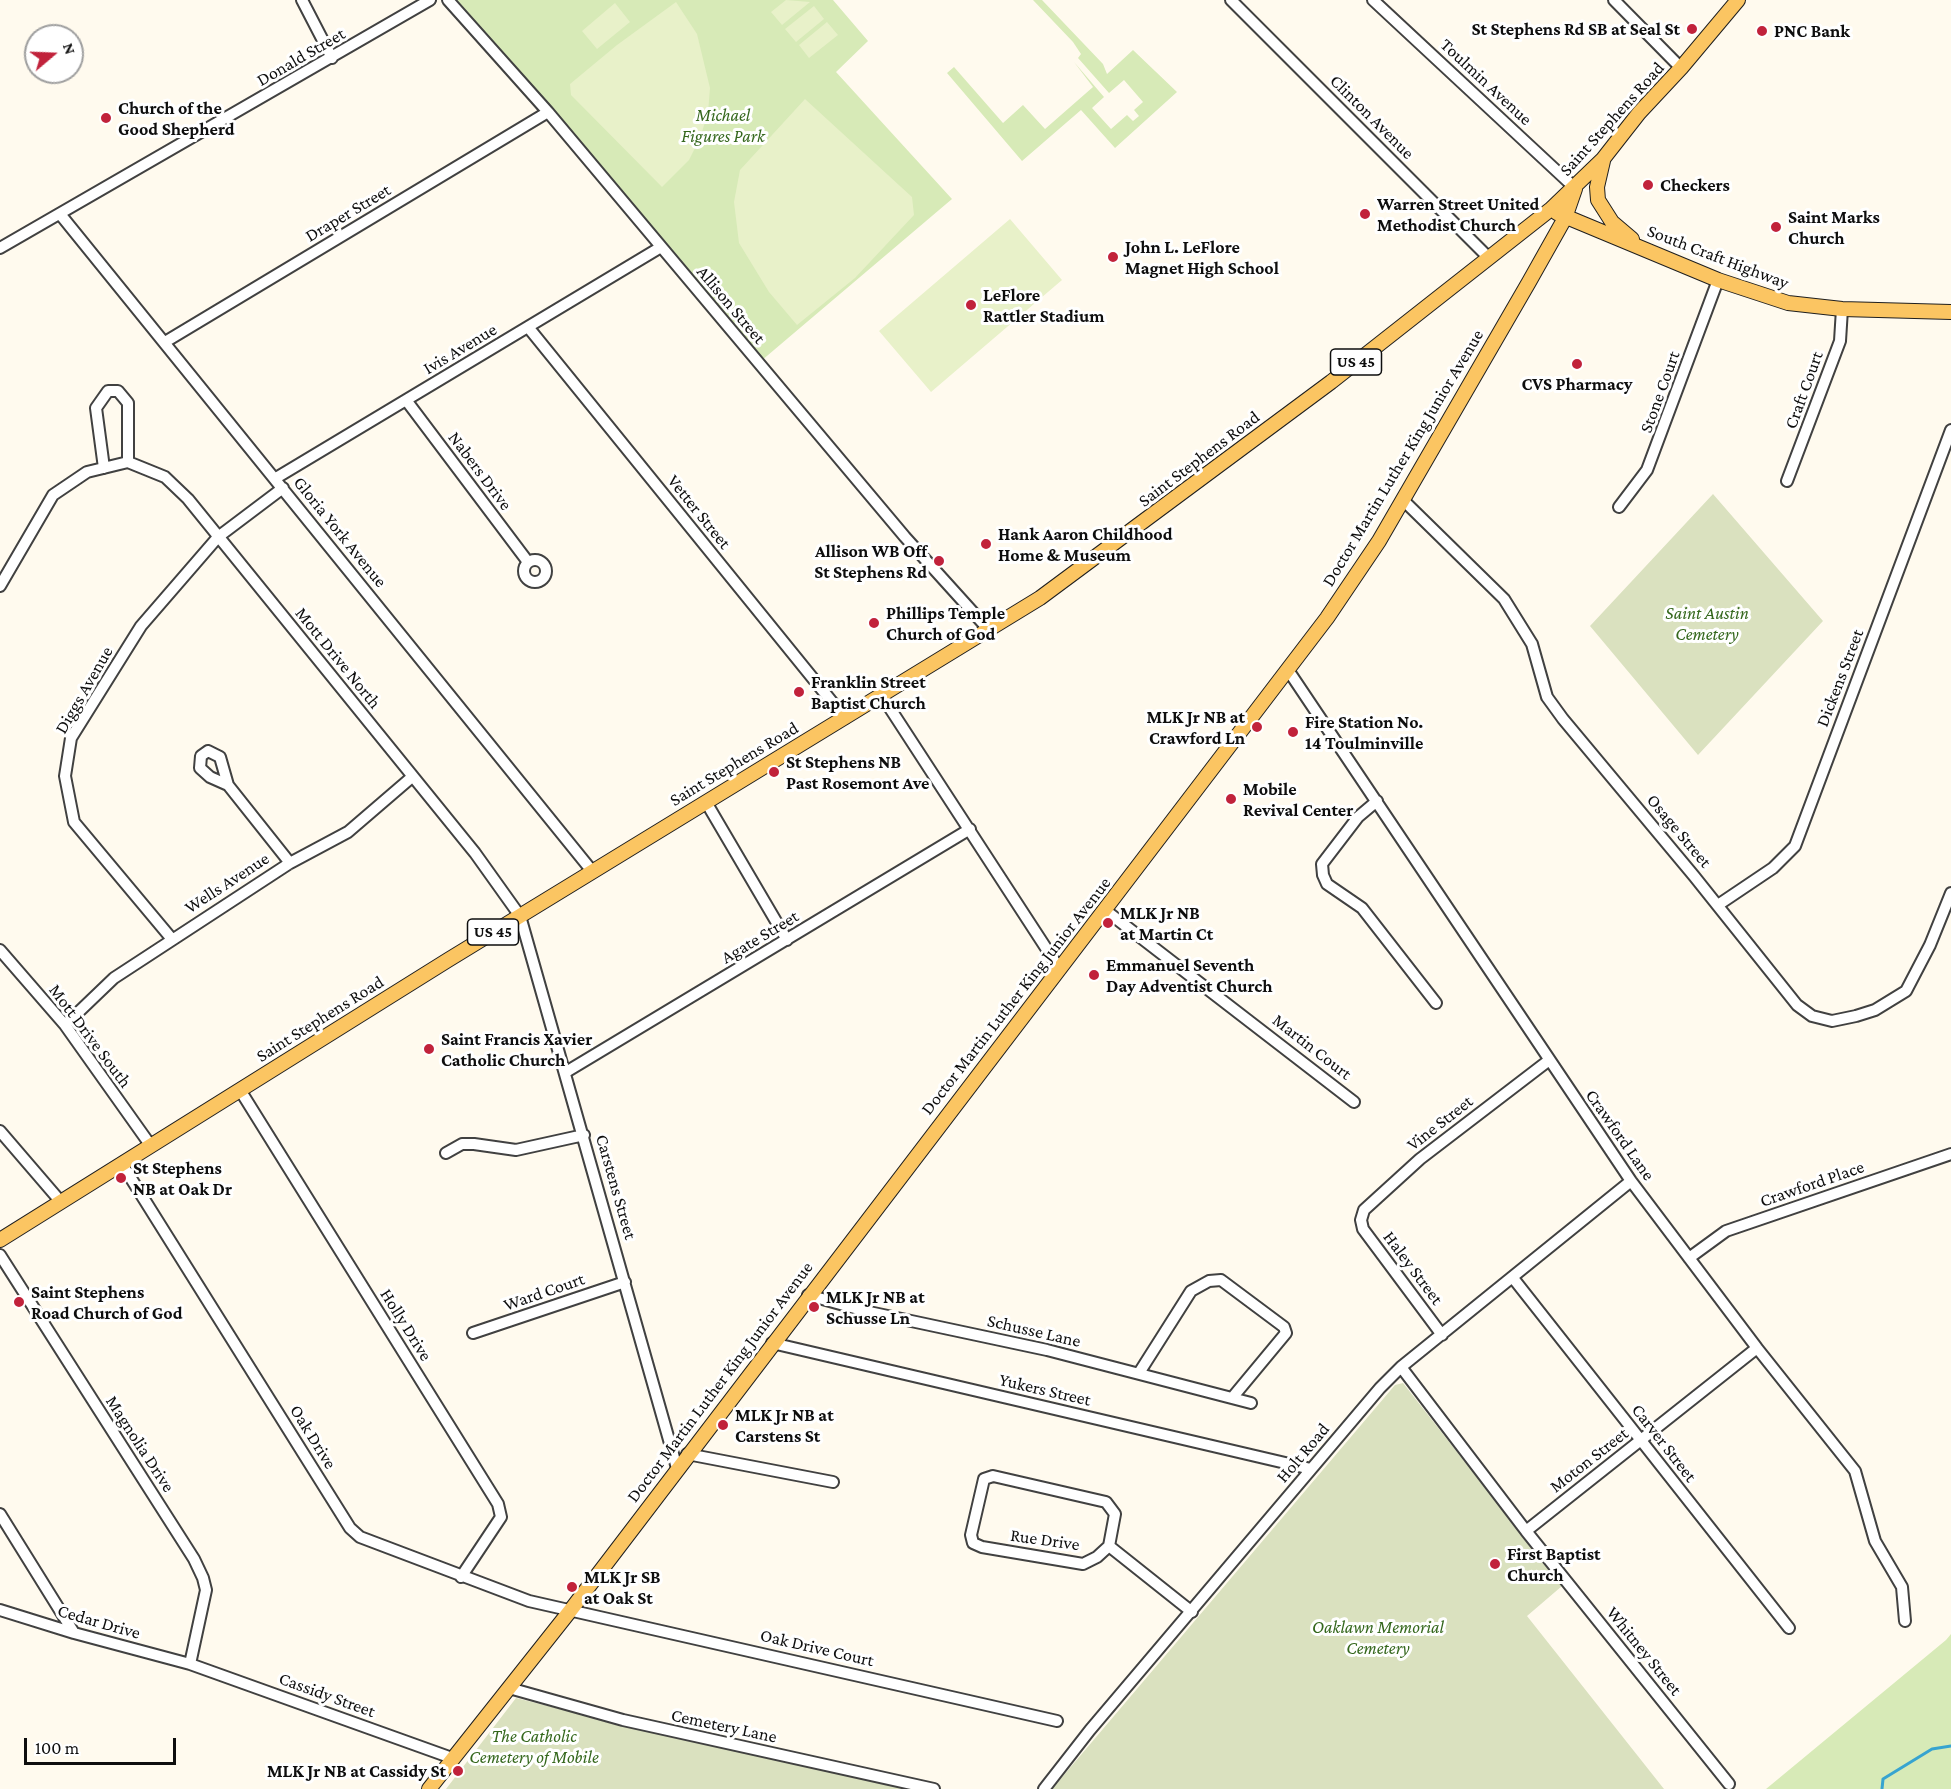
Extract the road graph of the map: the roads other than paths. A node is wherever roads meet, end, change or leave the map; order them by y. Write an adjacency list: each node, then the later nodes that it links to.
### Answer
1 (302, 0): 8 (street)
2 (430, 0): 8 (street, Donald Street)
3 (448, 0): 10 (street, Allison Street)
4 (1231, 0): 19 (street, Clinton Avenue)
5 (1374, 0): 12 (street, Toulmin Avenue)
6 (1614, 0): 9 (street)
7 (1738, 0): 9 (main road, Saint Stephens Road / US 45)
8 (332, 58): 14 (street, Donald Street)
9 (1681, 68): 11 (main road, Saint Stephens Road / US 45)
10 (548, 112): 18 (street, Allison Street); 24 (street, Draper Street)
11 (1603, 159): 12 (main road, Saint Stephens Road / US 45); 16 (main road)
12 (1575, 188): 13 (main road, Saint Stephens Road / US 45); 15 (main road, Doctor Martin Luther King Junior Avenue)
13 (1551, 209): 15 (main road, South Craft Highway); 19 (main road, Saint Stephens Road / US 45)
14 (60, 214): 17 (street, Donald Street); 24 (street, Gloria York Avenue)
15 (1565, 218): 16 (main road, South Craft Highway); 32 (main road, Doctor Martin Luther King Junior Avenue)
16 (1640, 246): 20 (main road, South Craft Highway)
17 (0, 248)
18 (661, 248): 23 (street, Ivis Avenue); 37 (street, Allison Street)
19 (1489, 258): 37 (main road, Saint Stephens Road / US 45)
20 (1718, 280): 21 (main road, South Craft Highway); 33 (street, Stone Court)
21 (1842, 309): 22 (main road, South Craft Highway); 30 (street, Craft Court)
22 (1951, 312)
23 (528, 327): 25 (street, Ivis Avenue); 40 (street, Vetter Street)
24 (165, 342): 29 (street, Gloria York Avenue)
25 (406, 400): 29 (street, Ivis Avenue); 35 (street, Nabers Drive)
26 (1951, 430): 49 (street, Dickens Street)
27 (128, 462): 28 (street); 28 (street); 34 (street, Mott Drive North)
28 (104, 468): 36 (street)
29 (276, 478): 31 (street, Gloria York Avenue)
30 (1787, 481)
31 (283, 488): 34 (street, Diggs Avenue); 47 (street, Gloria York Avenue)
32 (1403, 500): 38 (main road, Doctor Martin Luther King Junior Avenue); 49 (street, Osage Street)
33 (1619, 507)
34 (218, 537): 41 (street, Mott Drive North); 52 (street, Diggs Avenue)
35 (528, 562)
36 (0, 586)
37 (989, 630): 39 (main road, Saint Stephens Road / US 45)
38 (1288, 670): 43 (street, Crawford Lane); 50 (main road, Doctor Martin Luther King Junior Avenue)
39 (882, 696): 40 (main road, Saint Stephens Road / US 45); 45 (street)
40 (845, 718): 44 (main road, Saint Stephens Road / US 45)
41 (412, 777): 46 (street, Wells Avenue); 51 (street, Mott Drive North)
42 (228, 785): 46 (street)
43 (1377, 801): 56 (street); 58 (street, Crawford Lane)
44 (706, 802): 47 (main road, Saint Stephens Road / US 45); 53 (street)
45 (970, 830): 53 (street, Agate Street); 55 (street)
46 (290, 863): 52 (street, Wells Avenue)
47 (592, 871): 51 (main road, Saint Stephens Road / US 45)
48 (1951, 893): 49 (street, Osage Street)
49 (1718, 905)
50 (1105, 910): 55 (main road, Doctor Martin Luther King Junior Avenue); 61 (street, Martin Court)
51 (520, 916): 59 (street, Carstens Street); 60 (main road, Saint Stephens Road / US 45)
52 (171, 938): 57 (street, Wells Avenue)
53 (788, 940): 59 (street, Agate Street)
54 (0, 950): 57 (street, Mott Drive South)
55 (1059, 968): 76 (main road, Doctor Martin Luther King Junior Avenue)
56 (1436, 1003)
57 (65, 1025): 64 (street, Mott Drive South)
58 (1548, 1060): 68 (street, Crawford Lane); 70 (street, Vine Street)
59 (566, 1072): 63 (street, Carstens Street)
60 (240, 1090): 64 (main road, Saint Stephens Road / US 45); 93 (street, Holly Drive)
61 (1354, 1102)
62 (0, 1131): 69 (street)
63 (584, 1135): 65 (street); 75 (street, Carstens Street)
64 (151, 1146): 67 (main road, Saint Stephens Road / US 45)
65 (446, 1153)
66 (1951, 1154): 73 (street, Crawford Place)
67 (122, 1164): 69 (main road, Saint Stephens Road / US 45); 93 (street, Oak Drive)
68 (1631, 1181): 73 (street, Crawford Lane); 74 (street, Holt Road)
69 (61, 1202): 71 (main road, Saint Stephens Road / US 45)
70 (1360, 1220): 78 (street, Haley Street)
71 (0, 1240)
72 (0, 1255): 100 (street, Magnolia Drive)
73 (1689, 1258): 80 (street, Crawford Lane)
74 (1513, 1278): 78 (street, Holt Road); 85 (street, Carver Street)
75 (625, 1282): 77 (street, Ward Court); 87 (street, Carstens Street)
76 (808, 1296): 79 (main road, Doctor Martin Luther King Junior Avenue); 82 (street, Schusse Lane)
77 (472, 1333)
78 (1442, 1335): 81 (street, Holt Road)
79 (772, 1343): 86 (main road, Doctor Martin Luther King Junior Avenue); 88 (street, Yukers Street)
80 (1757, 1348): 85 (street, Moton Street); 97 (street, Crawford Lane)
81 (1401, 1367): 88 (street, Holt Road); 91 (street, Whitney Street)
82 (1139, 1373): 83 (street, Schusse Lane); 83 (street)
83 (1232, 1398): 84 (street, Schusse Lane)
84 (1251, 1403)
85 (1640, 1441): 91 (street, Moton Street); 98 (street, Carver Street)
86 (687, 1454): 87 (main road, Doctor Martin Luther King Junior Avenue); 89 (street)
87 (676, 1468): 95 (main road, Doctor Martin Luther King Junior Avenue)
88 (1311, 1469): 96 (street, Holt Road)
89 (833, 1482)
90 (0, 1514): 99 (street)
91 (1526, 1531): 104 (street, Whitney Street)
92 (1109, 1546): 92 (street, Rue Drive); 96 (street)
93 (461, 1577): 95 (street, Oak Drive)
94 (0, 1610): 99 (street, Cedar Drive)
95 (570, 1611): 101 (main road, Doctor Martin Luther King Junior Avenue); 102 (street, Oak Drive Court)
96 (1192, 1612): 107 (street, Holt Road)
97 (1905, 1621)
98 (1790, 1628)
99 (74, 1634): 100 (street, Cedar Drive)
100 (190, 1664): 103 (street, Cassidy Street)
101 (509, 1688): 103 (main road, Doctor Martin Luther King Junior Avenue); 106 (street, Cemetery Lane)
102 (1057, 1721)
103 (452, 1758): 105 (main road, Doctor Martin Luther King Junior Avenue)
104 (1729, 1784)
105 (429, 1789)
106 (934, 1789)
107 (1044, 1789)

